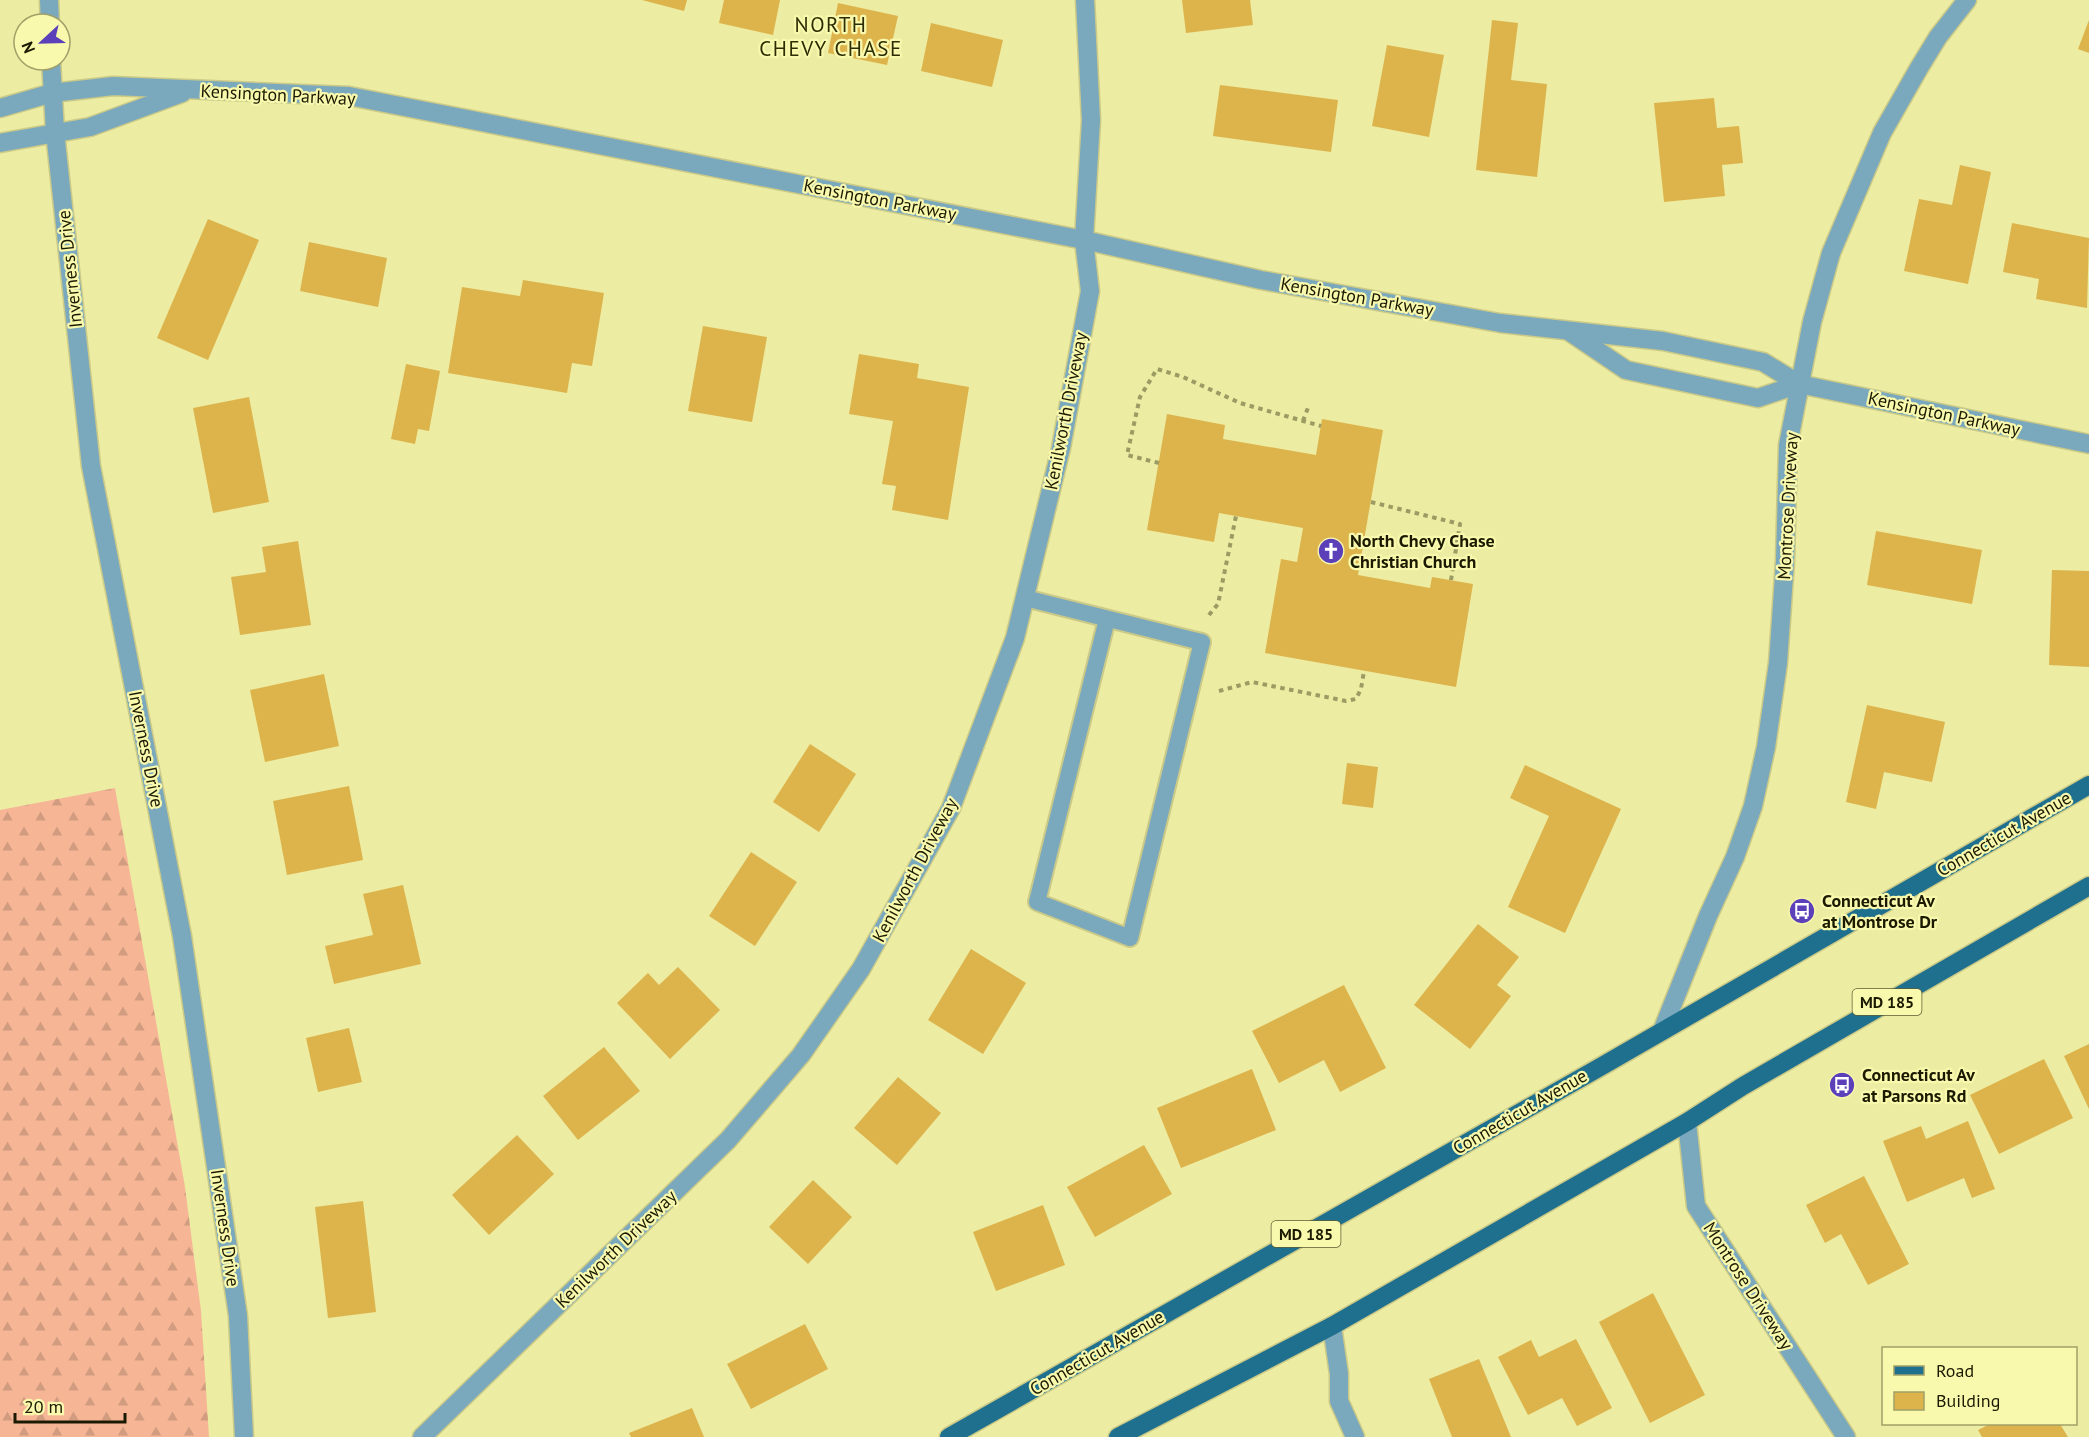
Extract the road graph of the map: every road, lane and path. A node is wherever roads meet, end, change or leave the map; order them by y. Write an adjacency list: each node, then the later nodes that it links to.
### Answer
1 (1085, 0): 9 (street, Kenilworth Driveway)
2 (1967, 0): 11 (street, Montrose Driveway)
3 (51, 72): 5 (street, Inverness Drive)
4 (190, 91): 5 (street, Kensington Parkway); 7 (street, Kensington Parkway); 9 (street, Kensington Parkway)
5 (52, 93): 6 (street, Kensington Parkway); 7 (street, Inverness Drive)
6 (0, 108)
7 (55, 132): 8 (street, Kensington Parkway); 30 (street, Inverness Drive)
8 (0, 143)
9 (1084, 240): 10 (street, Kensington Parkway); 20 (street, Kenilworth Driveway)
10 (1569, 331): 11 (street, Kensington Parkway); 11 (street, Kensington Parkway)
11 (1799, 384): 15 (street, Kensington Parkway); 27 (street, Montrose Driveway)
12 (1309, 405): 13 (path)
13 (1304, 421): 14 (path); 16 (path)
14 (1321, 426)
15 (2089, 444)
16 (1159, 463)
17 (1371, 502): 19 (path)
18 (1236, 516): 22 (path)
19 (1451, 580)
20 (1025, 598): 21 (lane); 31 (street, Kenilworth Driveway)
21 (1107, 619): 22 (lane); 24 (lane)
22 (1189, 639): 24 (lane)
23 (1364, 670): 24 (path)
24 (1188, 699)
25 (2089, 785): 27 (main road, Connecticut Avenue / MD 185)
26 (2089, 886): 28 (main road, MD 185)
27 (1662, 1031): 32 (main road, Connecticut Avenue / MD 185)
28 (1687, 1122): 29 (main road, MD 185); 35 (street, Montrose Driveway)
29 (1332, 1326): 33 (main road, MD 185); 34 (street)
30 (244, 1437)
31 (422, 1437)
32 (949, 1437)
33 (1118, 1437)
34 (1355, 1437)
35 (1846, 1437)

